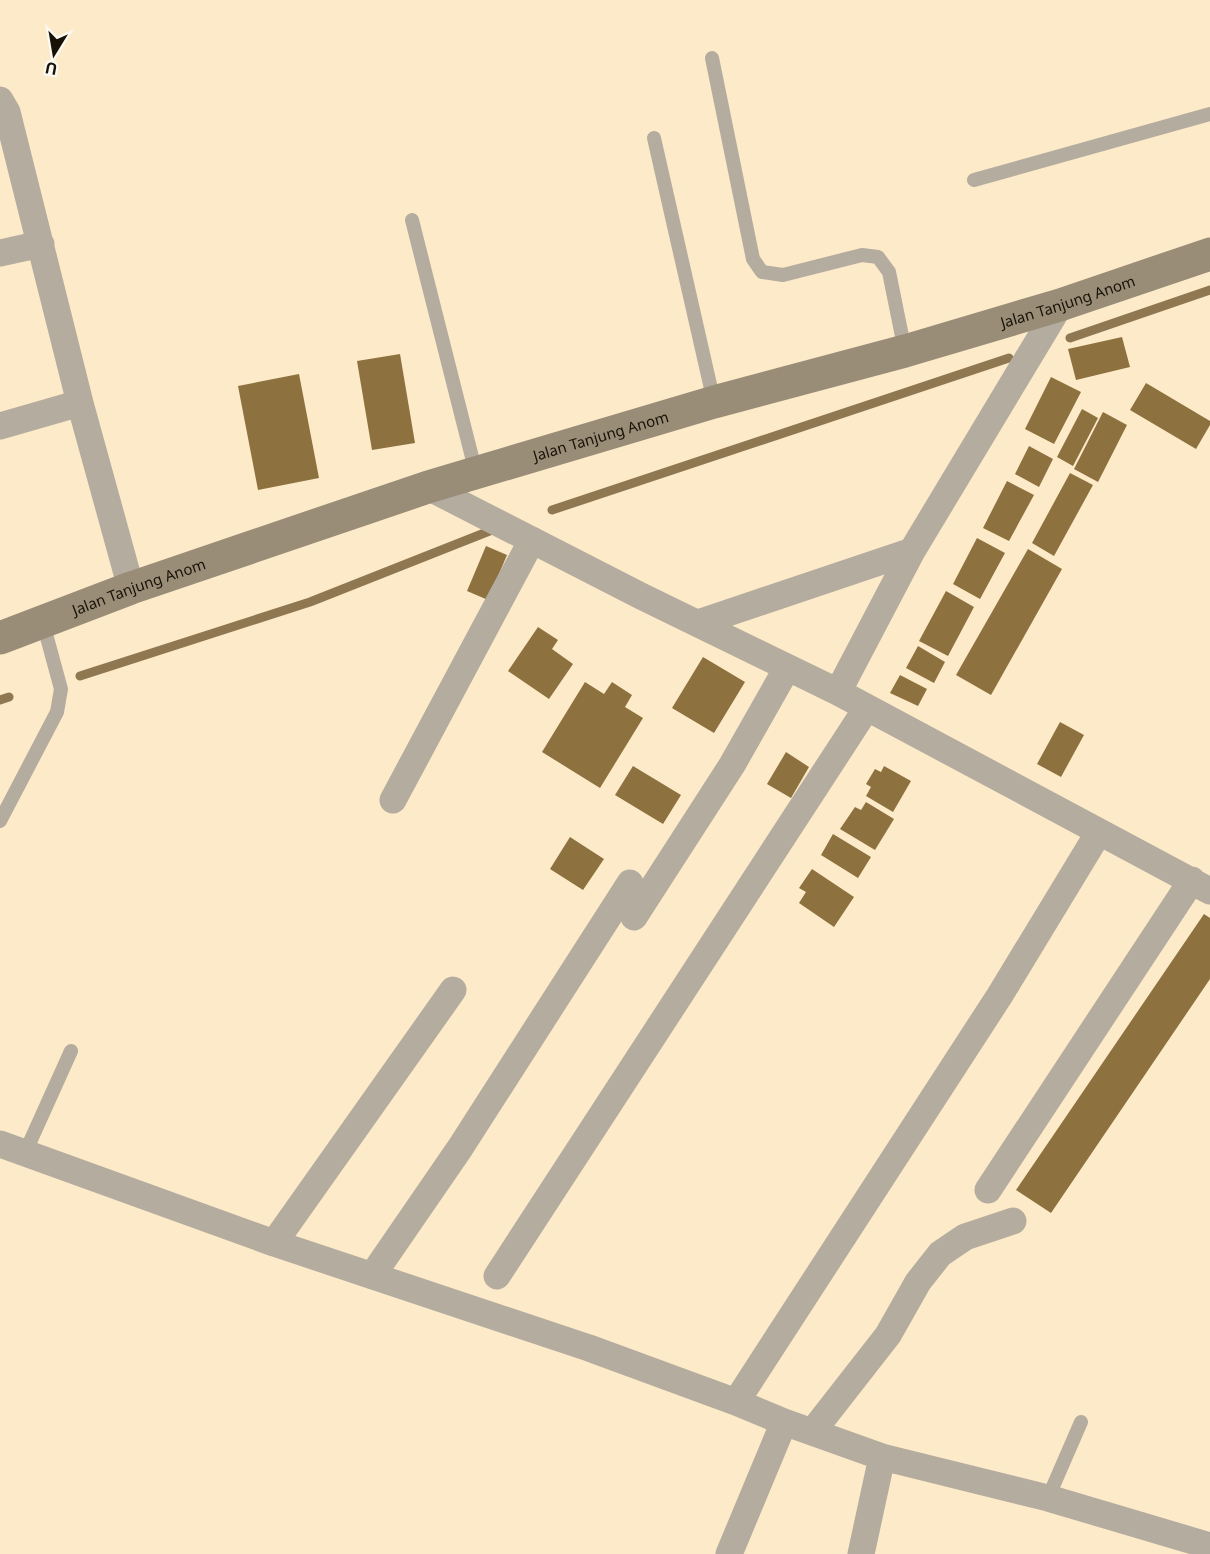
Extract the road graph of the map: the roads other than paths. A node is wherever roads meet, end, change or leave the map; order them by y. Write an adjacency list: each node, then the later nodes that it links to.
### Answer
1 (712, 58): 11 (lane)
2 (0, 100): 7 (street)
3 (1210, 114): 5 (lane)
4 (654, 138): 12 (lane)
5 (974, 180)
6 (412, 220): 15 (lane)
7 (41, 244): 8 (street); 13 (street)
8 (0, 253)
9 (1210, 254): 10 (main road, Jalan Tanjung Anom)
10 (1060, 305): 11 (main road, Jalan Tanjung Anom); 18 (street)
11 (905, 351): 12 (main road, Jalan Tanjung Anom)
12 (714, 402): 15 (main road, Jalan Tanjung Anom)
13 (80, 403): 14 (street); 19 (street)
14 (0, 426)
15 (476, 472): 16 (main road, Jalan Tanjung Anom)
16 (428, 487): 17 (street); 19 (main road, Jalan Tanjung Anom)
17 (532, 540): 20 (street); 26 (street)
18 (912, 551): 20 (street); 24 (street)
19 (131, 588): 21 (main road, Jalan Tanjung Anom)
20 (698, 622): 23 (street)
21 (43, 623): 22 (main road, Jalan Tanjung Anom); 27 (lane)
22 (0, 638)
23 (787, 668): 24 (street); 31 (street)
24 (838, 692): 25 (street)
25 (866, 709): 28 (street); 39 (street)
26 (393, 800)
27 (0, 821)
28 (1099, 832): 30 (street); 40 (street)
29 (630, 883): 38 (street)
30 (1201, 886): 35 (street)
31 (634, 917)
32 (453, 990): 37 (street)
33 (71, 1051): 34 (lane)
34 (12, 1148): 37 (street)
35 (988, 1190)
36 (1013, 1221): 43 (street)
37 (274, 1243): 38 (street)
38 (372, 1276): 40 (street)
39 (497, 1276)
40 (736, 1402): 41 (street)
41 (784, 1422): 43 (street); 47 (street)
42 (1081, 1422): 45 (lane)
43 (813, 1431): 44 (street)
44 (882, 1457): 45 (street); 48 (street)
45 (1048, 1498): 46 (street)
46 (1208, 1540)
47 (729, 1554)
48 (861, 1554)

